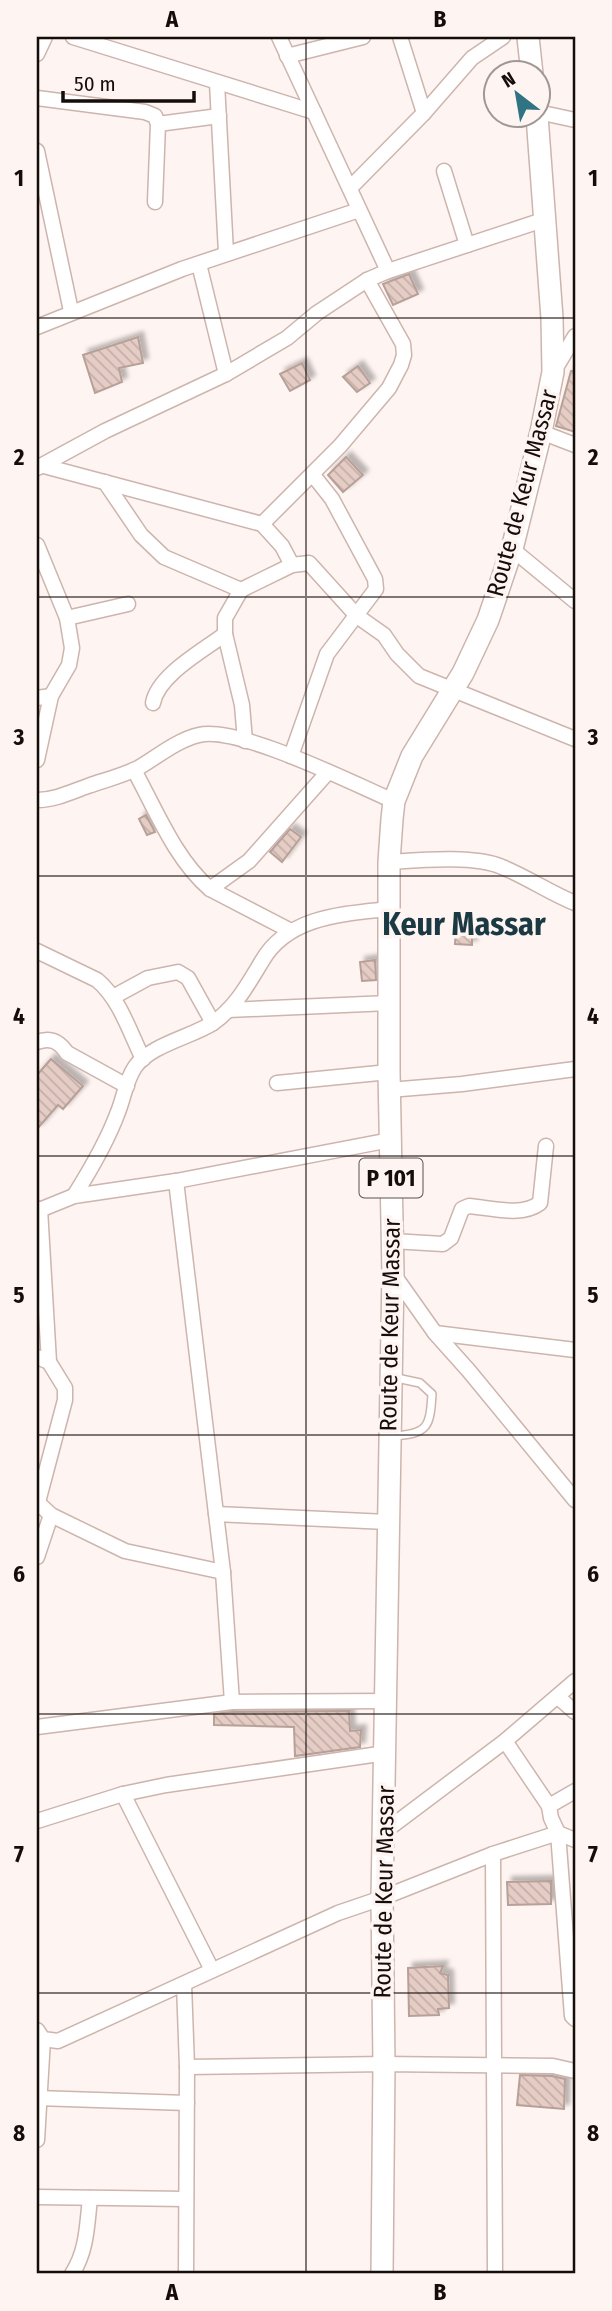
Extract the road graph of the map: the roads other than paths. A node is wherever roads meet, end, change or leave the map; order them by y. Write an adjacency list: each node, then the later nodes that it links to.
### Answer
1 (45, 37): 8 (street)
2 (73, 37): 11 (street)
3 (279, 37): 9 (street)
4 (363, 37): 9 (street)
5 (400, 37): 14 (street)
6 (503, 37): 14 (street)
7 (528, 37): 10 (main road)
8 (37, 54)
9 (288, 56): 13 (street)
10 (530, 60)
11 (217, 83): 13 (street); 16 (street)
12 (37, 97): 18 (street)
13 (314, 112): 22 (street)
14 (424, 113): 22 (street)
15 (552, 116): 17 (street)
16 (219, 117): 18 (street); 27 (street)
17 (575, 120)
18 (158, 124): 23 (street)
19 (539, 130): 25 (main road, Route de Keur Massar / P 101)
20 (37, 150): 31 (street)
21 (444, 170): 26 (street)
22 (350, 188): 24 (street)
23 (155, 202)
24 (359, 209): 27 (street); 29 (street)
25 (546, 219): 26 (street); 34 (main road, Route de Keur Massar / P 101)
26 (467, 245): 29 (street)
27 (226, 253): 28 (street)
28 (199, 264): 31 (street); 35 (street)
29 (388, 271): 30 (street)
30 (367, 280): 35 (street); 39 (street)
31 (71, 312): 32 (street)
32 (37, 327)
33 (575, 336): 34 (street)
34 (553, 372): 36 (main road, Route de Keur Massar / P 101)
35 (226, 374): 38 (street)
36 (541, 432): 37 (street); 42 (main road, Route de Keur Massar / P 101)
37 (575, 445)
38 (40, 467): 40 (street)
39 (313, 475): 41 (street); 48 (street)
40 (105, 482): 41 (street); 45 (street)
41 (262, 524): 44 (street)
42 (512, 549): 46 (street); 51 (main road, Route de Keur Massar / P 101)
43 (38, 551): 49 (street)
44 (292, 565): 45 (street); 48 (street)
45 (241, 590): 50 (street)
46 (575, 601)
47 (128, 604): 49 (street)
48 (357, 616): 51 (street); 56 (street)
49 (67, 618): 52 (street)
50 (225, 634): 53 (street); 55 (street)
51 (453, 691): 54 (street); 61 (main road, Route de Keur Massar / P 101)
52 (44, 697): 57 (street)
53 (153, 703)
54 (575, 739)
55 (245, 741): 56 (street); 58 (street)
56 (291, 756): 59 (street)
57 (37, 760)
58 (134, 770): 60 (street); 63 (street)
59 (328, 772): 61 (street); 63 (street)
60 (37, 800)
61 (394, 801): 62 (main road, Route de Keur Massar / P 101)
62 (389, 862): 64 (street); 65 (main road, Route de Keur Massar / P 101)
63 (210, 889): 66 (street)
64 (575, 903)
65 (389, 909): 66 (street); 69 (main road, Route de Keur Massar / P 101)
66 (291, 931): 70 (street)
67 (37, 951): 68 (street)
68 (113, 997): 71 (street); 73 (street)
69 (389, 1003): 70 (street); 75 (main road, Route de Keur Massar / P 101)
70 (228, 1010): 71 (street)
71 (213, 1023): 73 (street)
72 (37, 1042): 77 (street)
73 (143, 1059): 77 (street)
74 (575, 1069): 75 (street)
75 (389, 1081): 76 (street); 78 (main road, Route de Keur Massar / P 101)
76 (278, 1083)
77 (127, 1086): 81 (street)
78 (390, 1140): 80 (street); 83 (main road, Route de Keur Massar / P 101)
79 (546, 1146): 83 (street)
80 (176, 1181): 81 (street); 92 (street)
81 (74, 1196): 82 (street)
82 (38, 1210): 87 (street)
83 (392, 1241): 84 (main road, Route de Keur Massar / P 101)
84 (393, 1273): 85 (street); 88 (main road, Route de Keur Massar / P 101)
85 (435, 1333): 86 (street); 90 (street)
86 (575, 1350)
87 (43, 1360): 91 (street)
88 (390, 1377): 89 (main road, Route de Keur Massar / P 101); 89 (lane)
89 (389, 1436): 94 (main road, Route de Keur Massar / P 101)
90 (575, 1499)
91 (37, 1502): 93 (street)
92 (216, 1514): 94 (street); 96 (street)
93 (51, 1515): 95 (street); 96 (street)
94 (387, 1522): 99 (main road, Route de Keur Massar / P 101)
95 (37, 1558)
96 (223, 1572): 100 (street)
97 (575, 1681): 98 (street)
98 (558, 1697): 101 (street); 103 (street)
99 (386, 1701): 100 (street); 104 (main road, Route de Keur Massar / P 101)
100 (232, 1702): 102 (street)
101 (575, 1712)
102 (37, 1727)
103 (505, 1741): 107 (street); 109 (street)
104 (386, 1753): 106 (street); 109 (main road, Route de Keur Massar / P 101)
105 (575, 1791): 107 (street)
106 (123, 1794): 108 (street); 114 (street)
107 (549, 1806): 110 (street)
108 (37, 1821)
109 (384, 1832): 113 (main road, Route de Keur Massar / P 101)
110 (558, 1833): 111 (street); 112 (street); 116 (street)
111 (575, 1840)
112 (493, 1854): 113 (street); 119 (street)
113 (382, 1898): 114 (street); 118 (main road, Route de Keur Massar / P 101)
114 (212, 1970): 115 (street)
115 (184, 1984): 117 (street); 120 (street)
116 (575, 2019)
117 (40, 2035): 122 (street)
118 (384, 2064): 119 (street); 120 (street); 130 (main road, Route de Keur Massar / P 101)
119 (494, 2066): 121 (street); 131 (street)
120 (187, 2067): 123 (street)
121 (575, 2071)
122 (38, 2098): 123 (street); 124 (street)
123 (187, 2103): 127 (street)
124 (37, 2140)
125 (37, 2197): 126 (street)
126 (90, 2198): 127 (street); 128 (street)
127 (186, 2199): 129 (street)
128 (72, 2274)
129 (186, 2274)
130 (382, 2274)
131 (495, 2274)

